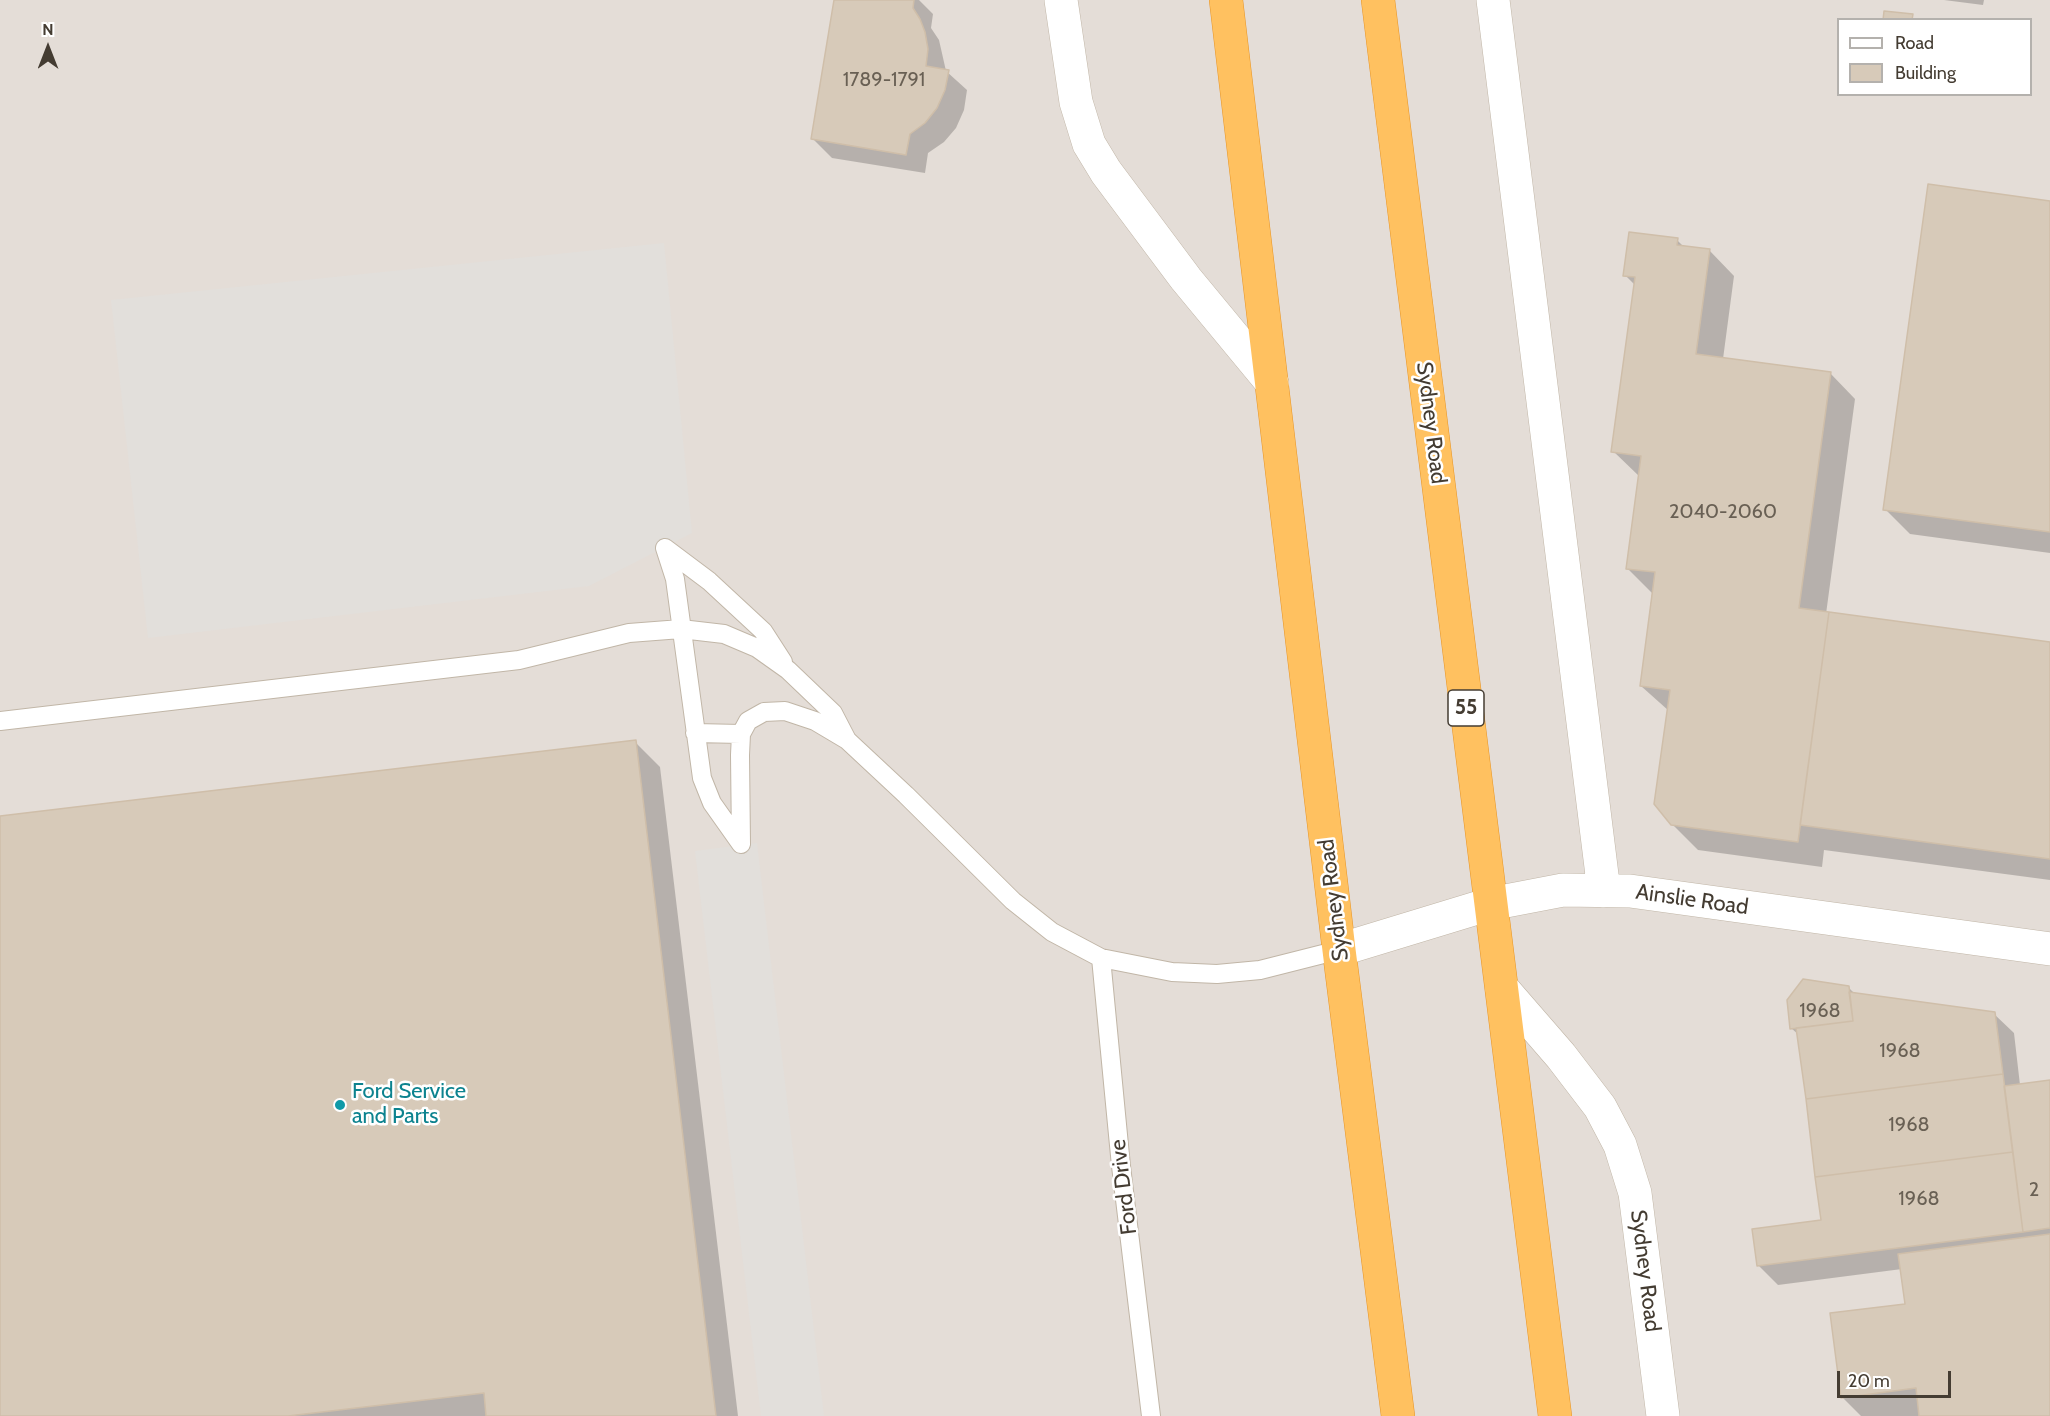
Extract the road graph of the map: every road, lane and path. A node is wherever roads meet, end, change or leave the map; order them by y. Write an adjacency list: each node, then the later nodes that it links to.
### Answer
1 (1061, 0): 5 (street)
2 (1226, 0): 5 (highway, Sydney Road)
3 (1378, 0): 13 (highway, Sydney Road / 55)
4 (1493, 0): 12 (street)
5 (1272, 383): 15 (highway, Sydney Road)
6 (681, 629): 7 (lane); 7 (lane); 8 (lane); 9 (lane)
7 (788, 670): 11 (lane)
8 (0, 721)
9 (695, 733): 10 (lane); 10 (lane)
10 (741, 734): 11 (lane)
11 (847, 740): 16 (lane)
12 (1604, 891): 13 (street, Ainslie Road); 14 (street, Ainslie Road)
13 (1490, 904): 15 (street, Ainslie Road); 17 (highway, Sydney Road / 55)
14 (2050, 949)
15 (1340, 950): 16 (lane); 19 (highway, Sydney Road)
16 (1101, 958): 18 (lane, Ford Drive)
17 (1502, 988): 20 (highway, Sydney Road / 55); 21 (street, Sydney Road)
18 (1151, 1416)
19 (1398, 1416)
20 (1555, 1416)
21 (1663, 1416)

